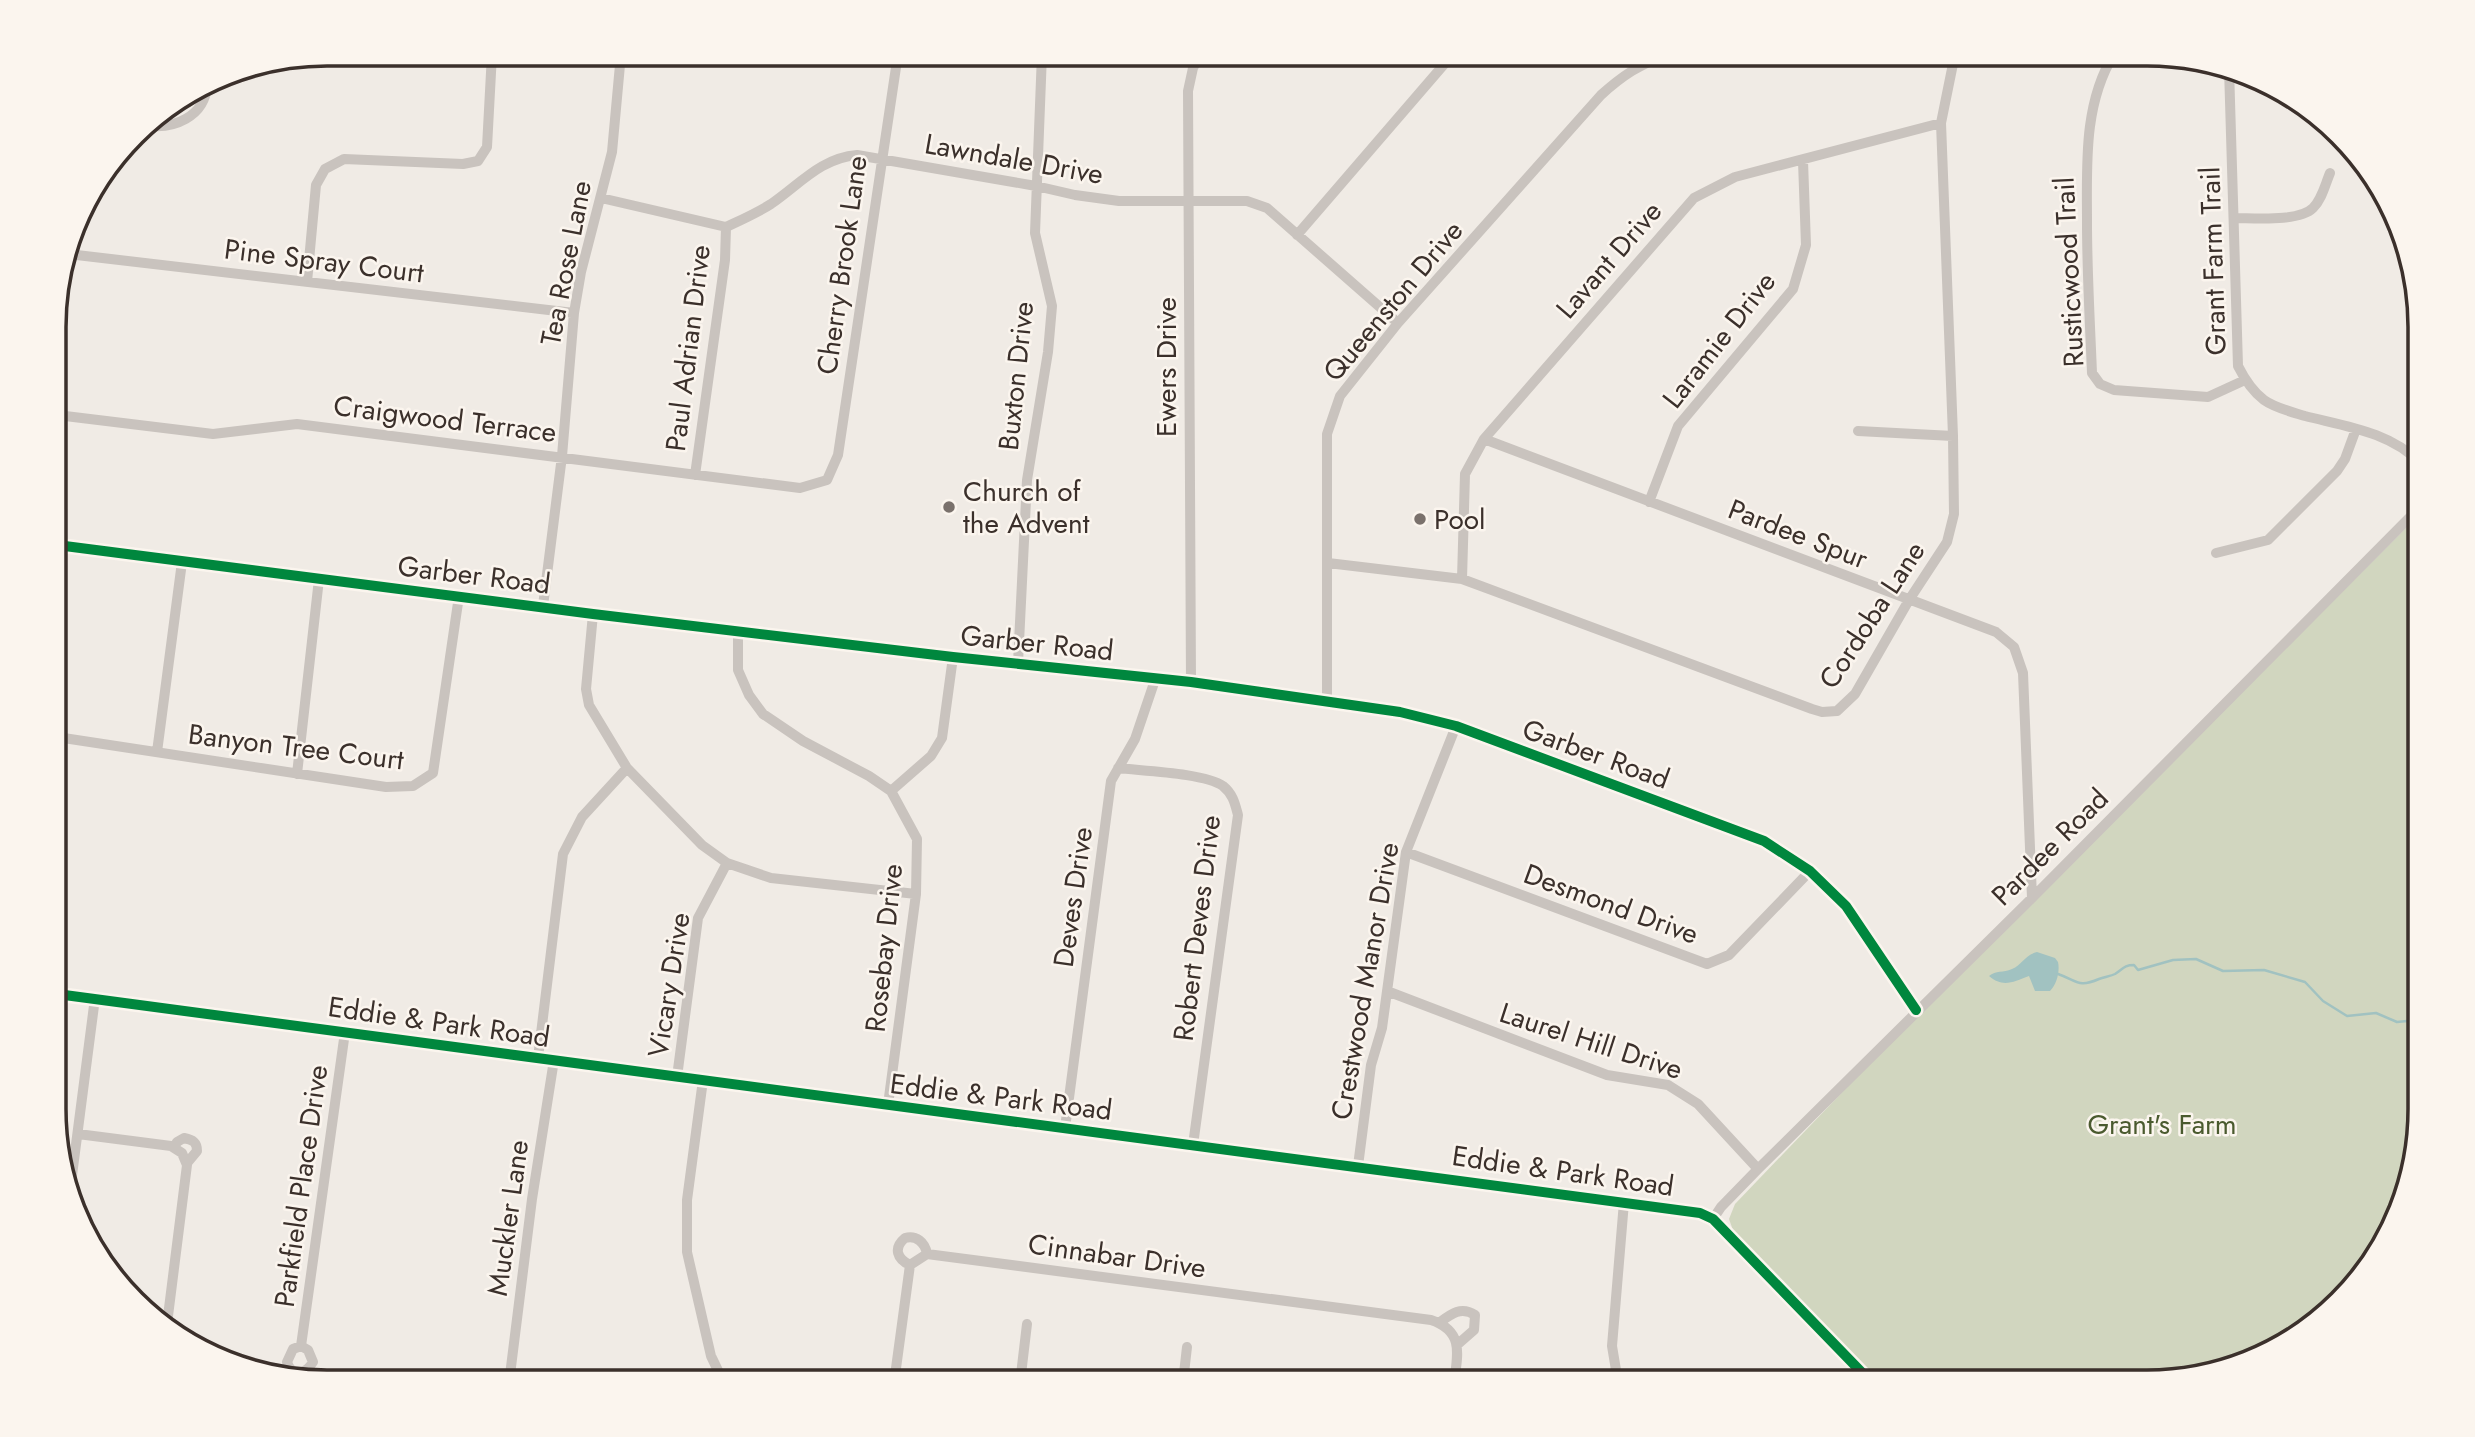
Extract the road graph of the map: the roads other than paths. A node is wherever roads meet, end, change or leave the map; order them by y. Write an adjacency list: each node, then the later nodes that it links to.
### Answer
1 (491, 66): 24 (street)
2 (620, 66): 18 (street, Tea Rose Lane)
3 (896, 66): 14 (street, Cherry Brook Lane)
4 (1041, 66): 17 (street, Buxton Drive)
5 (1195, 66): 19 (street, Ewers Drive)
6 (1443, 66): 22 (street)
7 (1637, 66): 26 (street, Queenston Drive)
8 (1953, 66): 12 (street, Cordoba Lane)
9 (2106, 66): 27 (street, Rusticwood Trail)
10 (2229, 79): 20 (street, Grant Farm Trail)
11 (203, 98): 13 (street)
12 (1941, 123): 15 (street, Lavant Drive); 31 (street, Cordoba Lane)
13 (163, 125)
14 (880, 159): 17 (street, Lawndale Drive); 21 (street, Lawndale Drive); 36 (street, Cherry Brook Lane)
15 (1803, 161): 32 (street, Lavant Drive); 37 (street, Laramie Drive)
16 (2330, 173): 20 (street)
17 (1036, 186): 19 (street, Lawndale Drive); 51 (street, Buxton Drive)
18 (601, 198): 21 (street); 25 (street, Tea Rose Lane)
19 (1189, 200): 22 (street, Lawndale Drive); 53 (street, Ewers Drive)
20 (2235, 218): 27 (street, Grant Farm Trail)
21 (726, 228): 35 (street, Paul Adrian Drive)
22 (1297, 236): 26 (street, Lawndale Drive)
23 (76, 255): 24 (street, Pine Spray Court)
24 (307, 282): 25 (street, Pine Spray Court)
25 (574, 313): 34 (street, Tea Rose Lane)
26 (1398, 323): 42 (street, Queenston Drive)
27 (2245, 380): 29 (street, Grant Farm Trail)
28 (66, 416): 34 (street, Craigwood Terrace)
29 (2356, 429): 33 (street, Grant Farm Trail); 40 (street)
30 (1858, 431): 31 (street)
31 (1953, 436): 46 (street, Cordoba Lane)
32 (1484, 439): 37 (street, Pardee Spur); 44 (street, Lavant Drive)
33 (2408, 451)
34 (562, 456): 35 (street, Craigwood Terrace); 47 (street, Tea Rose Lane)
35 (695, 475): 36 (street, Craigwood Terrace)
36 (827, 480)
37 (1649, 502): 46 (street, Pardee Spur)
38 (2408, 519): 66 (street, Pardee Road)
39 (66, 546): 41 (street, Garber Road)
40 (2216, 552)
41 (182, 562): 43 (street, Garber Road); 57 (street)
42 (1328, 563): 44 (street, Cordoba Lane); 54 (street, Queenston Drive)
43 (318, 579): 45 (street, Garber Road); 60 (street)
44 (1462, 579): 46 (street, Cordoba Lane)
45 (459, 596): 47 (street, Garber Road); 60 (street, Banyon Tree Court)
46 (1909, 600): 66 (street, Pardee Spur)
47 (543, 606): 48 (street, Garber Road)
48 (593, 614): 49 (street, Garber Road); 58 (street)
49 (738, 630): 50 (street, Garber Road); 61 (street, Rosebay Drive)
50 (953, 657): 51 (street, Garber Road); 61 (street)
51 (1018, 663): 52 (street, Garber Road)
52 (1155, 680): 53 (street, Garber Road); 59 (street, Deves Drive)
53 (1191, 682): 54 (street, Garber Road)
54 (1327, 700): 55 (street, Garber Road)
55 (1455, 726): 62 (street, Crestwood Manor Drive); 64 (street, Garber Road)
56 (66, 738): 57 (street, Banyon Tree Court)
57 (157, 752): 60 (street, Banyon Tree Court)
58 (627, 768): 63 (street); 72 (street)
59 (1118, 768): 77 (street, Deves Drive); 79 (street, Robert Deves Drive)
60 (297, 774)
61 (891, 791): 65 (street, Rosebay Drive)
62 (1406, 852): 64 (street, Desmond Drive); 67 (street, Crestwood Manor Drive)
63 (727, 863): 65 (street); 74 (street, Vicary Drive)
64 (1810, 871): 70 (street, Garber Road)
65 (916, 894): 76 (street, Rosebay Drive)
66 (2032, 898): 70 (street, Pardee Road)
67 (1387, 991): 82 (street, Crestwood Manor Drive); 84 (street, Laurel Hill Drive)
68 (66, 995): 69 (street, Eddie & Park Road)
69 (95, 998): 71 (street, Eddie & Park Road); 78 (street)
70 (1916, 1010): 84 (street, Pardee Road)
71 (345, 1032): 72 (street, Eddie & Park Road); 93 (street, Parkfield Place Drive)
72 (538, 1058): 73 (street, Eddie & Park Road)
73 (554, 1060): 74 (street, Eddie & Park Road); 95 (street, Muckler Lane)
74 (677, 1077): 75 (street, Eddie & Park Road)
75 (703, 1080): 76 (street, Eddie & Park Road); 96 (street)
76 (888, 1105): 77 (street, Eddie & Park Road)
77 (1065, 1128): 79 (street, Eddie & Park Road)
78 (78, 1133): 80 (street); 83 (street)
79 (1193, 1145): 82 (street, Eddie & Park Road)
80 (174, 1148): 81 (street); 81 (street)
81 (187, 1163): 89 (street)
82 (1358, 1166): 85 (street, Eddie & Park Road)
83 (73, 1167)
84 (1758, 1169): 86 (street, Pardee Road)
85 (1624, 1202): 86 (street, Eddie & Park Road); 101 (street)
86 (1713, 1219): 102 (street, Eddie & Park Road)
87 (927, 1254): 88 (street); 88 (street); 90 (street, Cinnabar Drive)
88 (910, 1265): 97 (street)
89 (168, 1316)
90 (1439, 1323): 92 (street, Cinnabar Drive); 92 (street, Cinnabar Drive)
91 (1027, 1324): 98 (street)
92 (1458, 1344): 100 (street)
93 (301, 1346)
94 (1187, 1347): 99 (street)
95 (511, 1370)
96 (718, 1370)
97 (896, 1370)
98 (1021, 1370)
99 (1184, 1370)
100 (1455, 1370)
101 (1616, 1370)
102 (1859, 1370)

